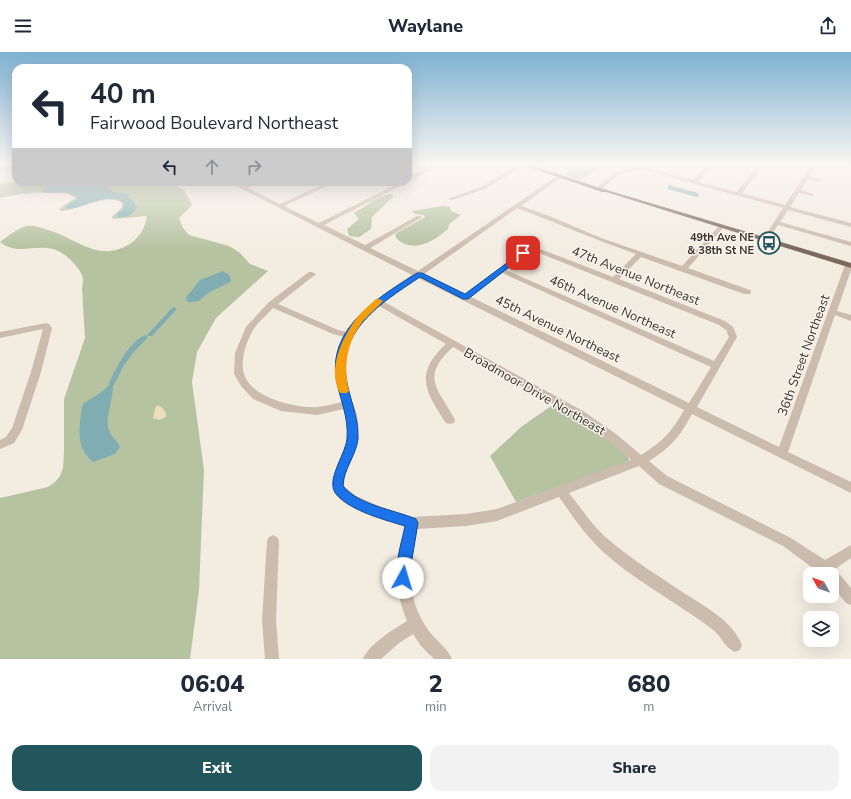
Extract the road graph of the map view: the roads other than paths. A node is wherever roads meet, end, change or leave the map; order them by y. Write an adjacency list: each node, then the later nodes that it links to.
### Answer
1 (252, 192): 13 (street, 45th Avenue Northeast)
2 (310, 192): 13 (street)
3 (385, 192): 19 (street)
4 (470, 192): 12 (street)
5 (536, 192): 14 (street)
6 (614, 192): 20 (main road)
7 (732, 192): 10 (street)
8 (796, 192): 15 (street)
9 (802, 192): 11 (street)
10 (738, 194): 15 (street)
11 (811, 195)
12 (450, 199)
13 (279, 206): 19 (street, 45th Avenue Northeast)
14 (516, 206): 24 (street); 29 (street)
15 (787, 207): 17 (street); 18 (street)
16 (419, 216): 23 (street)
17 (777, 223): 21 (street); 22 (street)
18 (851, 225)
19 (319, 226): 23 (street, 45th Avenue Northeast)
20 (722, 226): 21 (main road); 26 (street)
21 (766, 239): 25 (main road)
22 (851, 244)
23 (365, 248): 29 (street, 45th Avenue Northeast)
24 (640, 254): 26 (street); 30 (street)
25 (850, 265): 35 (street, 36th Street Northeast)
26 (683, 269): 31 (street)
27 (501, 270): 30 (street, 47th Avenue Northeast); 32 (street); 40 (street, 46th Avenue Northeast)
28 (312, 274): 34 (street)
29 (420, 274): 32 (street, 45th Avenue Northeast); 33 (street)
30 (615, 279): 40 (street, 47th Avenue Northeast)
31 (747, 292)
32 (466, 297): 42 (street, 45th Avenue Northeast)
33 (378, 302): 37 (street); 39 (street, Broadmoor Drive Northeast)
34 (272, 304): 37 (street); 41 (street)
35 (833, 312): 36 (street); 45 (street, 36th Street Northeast)
36 (851, 318)
37 (351, 333): 41 (street)
38 (0, 335): 44 (street)
39 (452, 343): 43 (street); 46 (street, Broadmoor Drive Northeast)
40 (715, 365): 42 (street)
41 (347, 405): 49 (street)
42 (692, 408): 45 (street, 45th Avenue Northeast); 46 (street)
43 (450, 420)
44 (0, 445)
45 (782, 453): 47 (street, 45th Avenue Northeast)
46 (640, 461): 48 (street); 52 (street, Broadmoor Drive Northeast)
47 (851, 488)
48 (561, 492): 49 (street); 57 (street)
49 (412, 523): 56 (street)
50 (273, 541): 58 (street)
51 (851, 551): 53 (street)
52 (821, 567)
53 (835, 567)
54 (839, 584): 55 (street, Broadmoor Drive Northeast)
55 (851, 598)
56 (415, 624): 59 (street); 60 (street)
57 (735, 645)
58 (272, 659)
59 (370, 659)
60 (445, 659)

